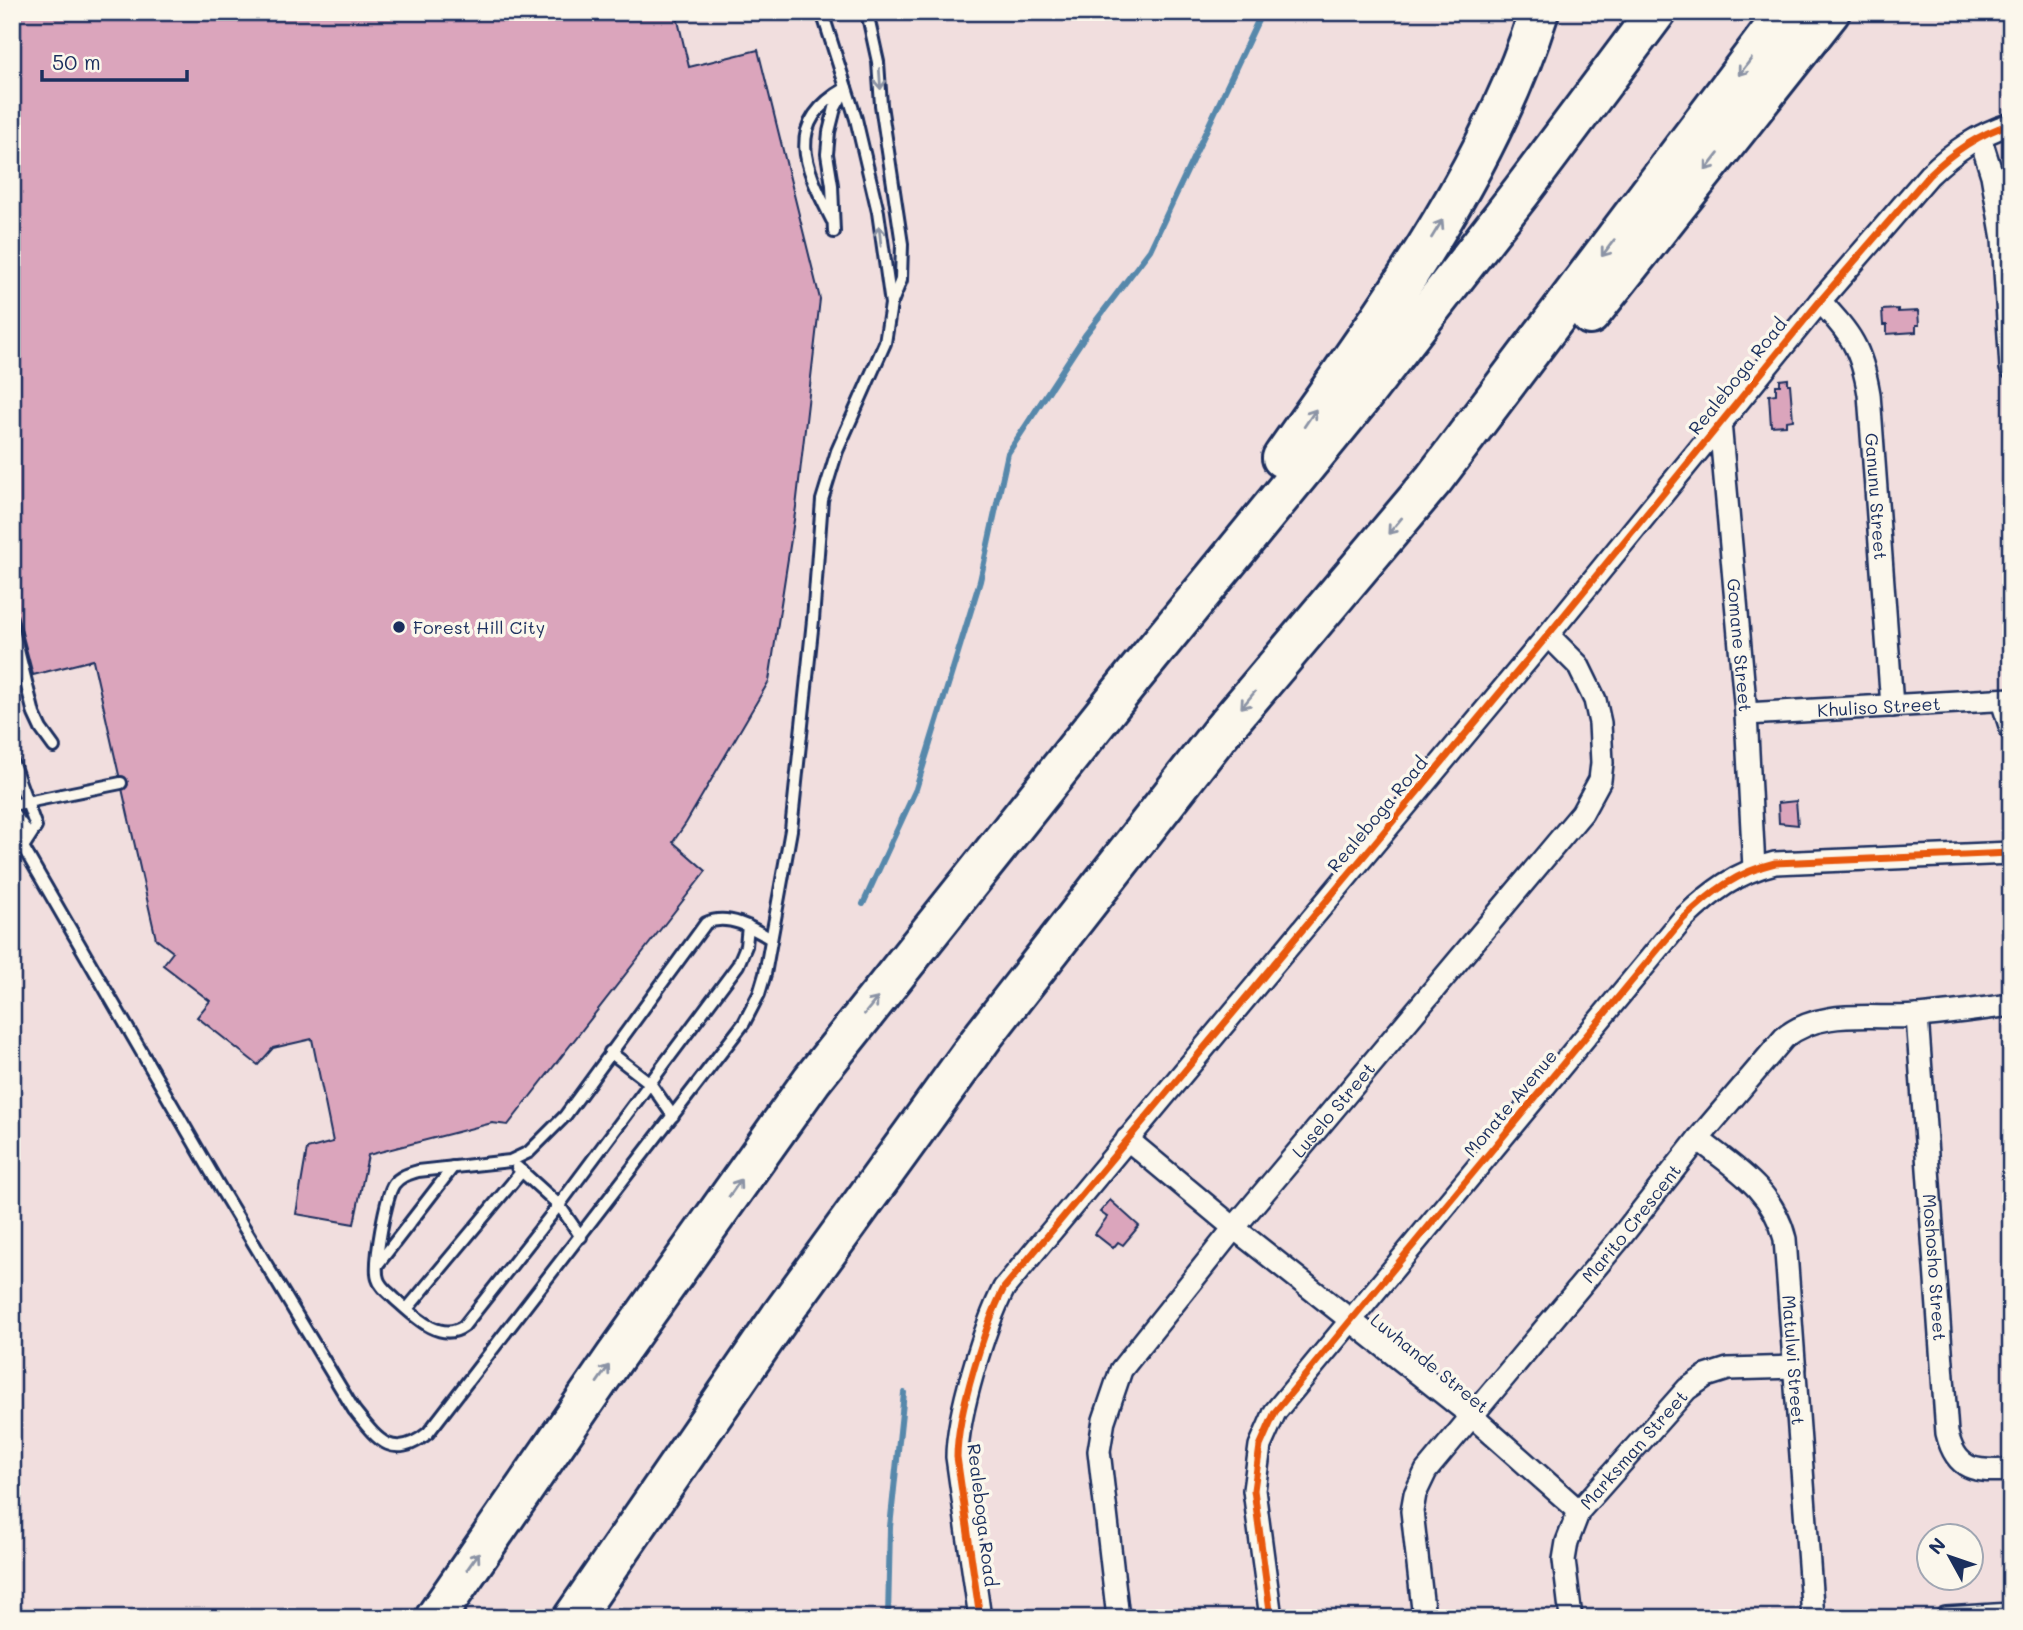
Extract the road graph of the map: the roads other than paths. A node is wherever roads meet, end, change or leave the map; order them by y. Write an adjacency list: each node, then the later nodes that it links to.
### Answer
1 (822, 12): 7 (lane)
2 (867, 12): 13 (lane, one-way to 13)
3 (1539, 12): 21 (highway, one-way to 3)
4 (1656, 12): 21 (highway)
5 (1786, 12): 18 (highway, one-way to 18)
6 (1830, 12): 18 (highway, one-way to 18)
7 (846, 88): 10 (lane); 10 (lane); 13 (lane, one-way to 7)
8 (2011, 124): 9 (street, Realeboga Road)
9 (1980, 137): 12 (street, Realeboga Road); 14 (street)
10 (832, 220): 11 (lane)
11 (834, 232)
12 (1820, 301): 15 (street, Realeboga Road); 23 (street, Ganunu Street)
13 (891, 304): 17 (lane)
14 (2011, 368)
15 (1720, 422): 20 (street, Realeboga Road); 24 (street, Gomane Street)
16 (826, 457): 17 (lane)
17 (828, 478): 36 (lane)
18 (1434, 479): 59 (highway, one-way to 59)
19 (12, 626): 26 (lane)
20 (1548, 635): 42 (street, Realeboga Road); 48 (street, Luselo Street)
21 (1133, 677): 58 (highway, one-way to 21)
22 (2006, 700): 23 (street, Khuliso Street); 25 (street)
23 (1892, 706): 24 (street, Khuliso Street)
24 (1746, 714): 34 (street, Gomane Street)
25 (2011, 729)
26 (54, 747)
27 (12, 761): 29 (lane)
28 (121, 783): 29 (lane)
29 (28, 802): 30 (lane); 32 (lane)
30 (12, 805)
31 (12, 811): 32 (lane)
32 (23, 847): 49 (lane)
33 (2011, 853): 34 (street, Monate Avenue)
34 (1754, 868): 52 (street, Monate Avenue)
35 (748, 926): 36 (lane); 39 (lane); 40 (lane)
36 (771, 939): 41 (lane)
37 (2011, 1005): 38 (street, Marito Crescent)
38 (1917, 1016): 43 (street, Marito Crescent); 55 (street, Moshosho Street)
39 (610, 1052): 40 (lane); 44 (lane)
40 (650, 1083): 41 (lane); 47 (lane)
41 (673, 1116): 49 (lane)
42 (1127, 1139): 48 (street, Luvhande Street); 60 (street, Realeboga Road)
43 (1698, 1139): 53 (street, Matulwi Street); 54 (street, Marito Crescent)
44 (510, 1161): 45 (lane); 46 (lane)
45 (453, 1167): 50 (lane); 50 (lane)
46 (522, 1171): 47 (lane); 51 (lane)
47 (559, 1205): 49 (lane); 51 (lane)
48 (1234, 1228): 52 (street, Luvhande Street); 61 (street, Luselo Street)
49 (581, 1237)
50 (376, 1266): 51 (lane)
51 (407, 1310)
52 (1352, 1320): 54 (street, Luvhande Street); 62 (street, Monate Avenue)
53 (1795, 1367): 56 (street, Marksman Street); 65 (street, Matulwi Street)
54 (1473, 1417): 56 (street, Luvhande Street); 63 (street, Marito Crescent)
55 (2011, 1470)
56 (1579, 1511): 64 (street, Marksman Street)
57 (2011, 1614): 66 (street)
58 (435, 1618)
59 (573, 1618)
60 (981, 1618)
61 (1118, 1618)
62 (1271, 1618)
63 (1424, 1618)
64 (1571, 1618)
65 (1813, 1618)
66 (1946, 1618)

